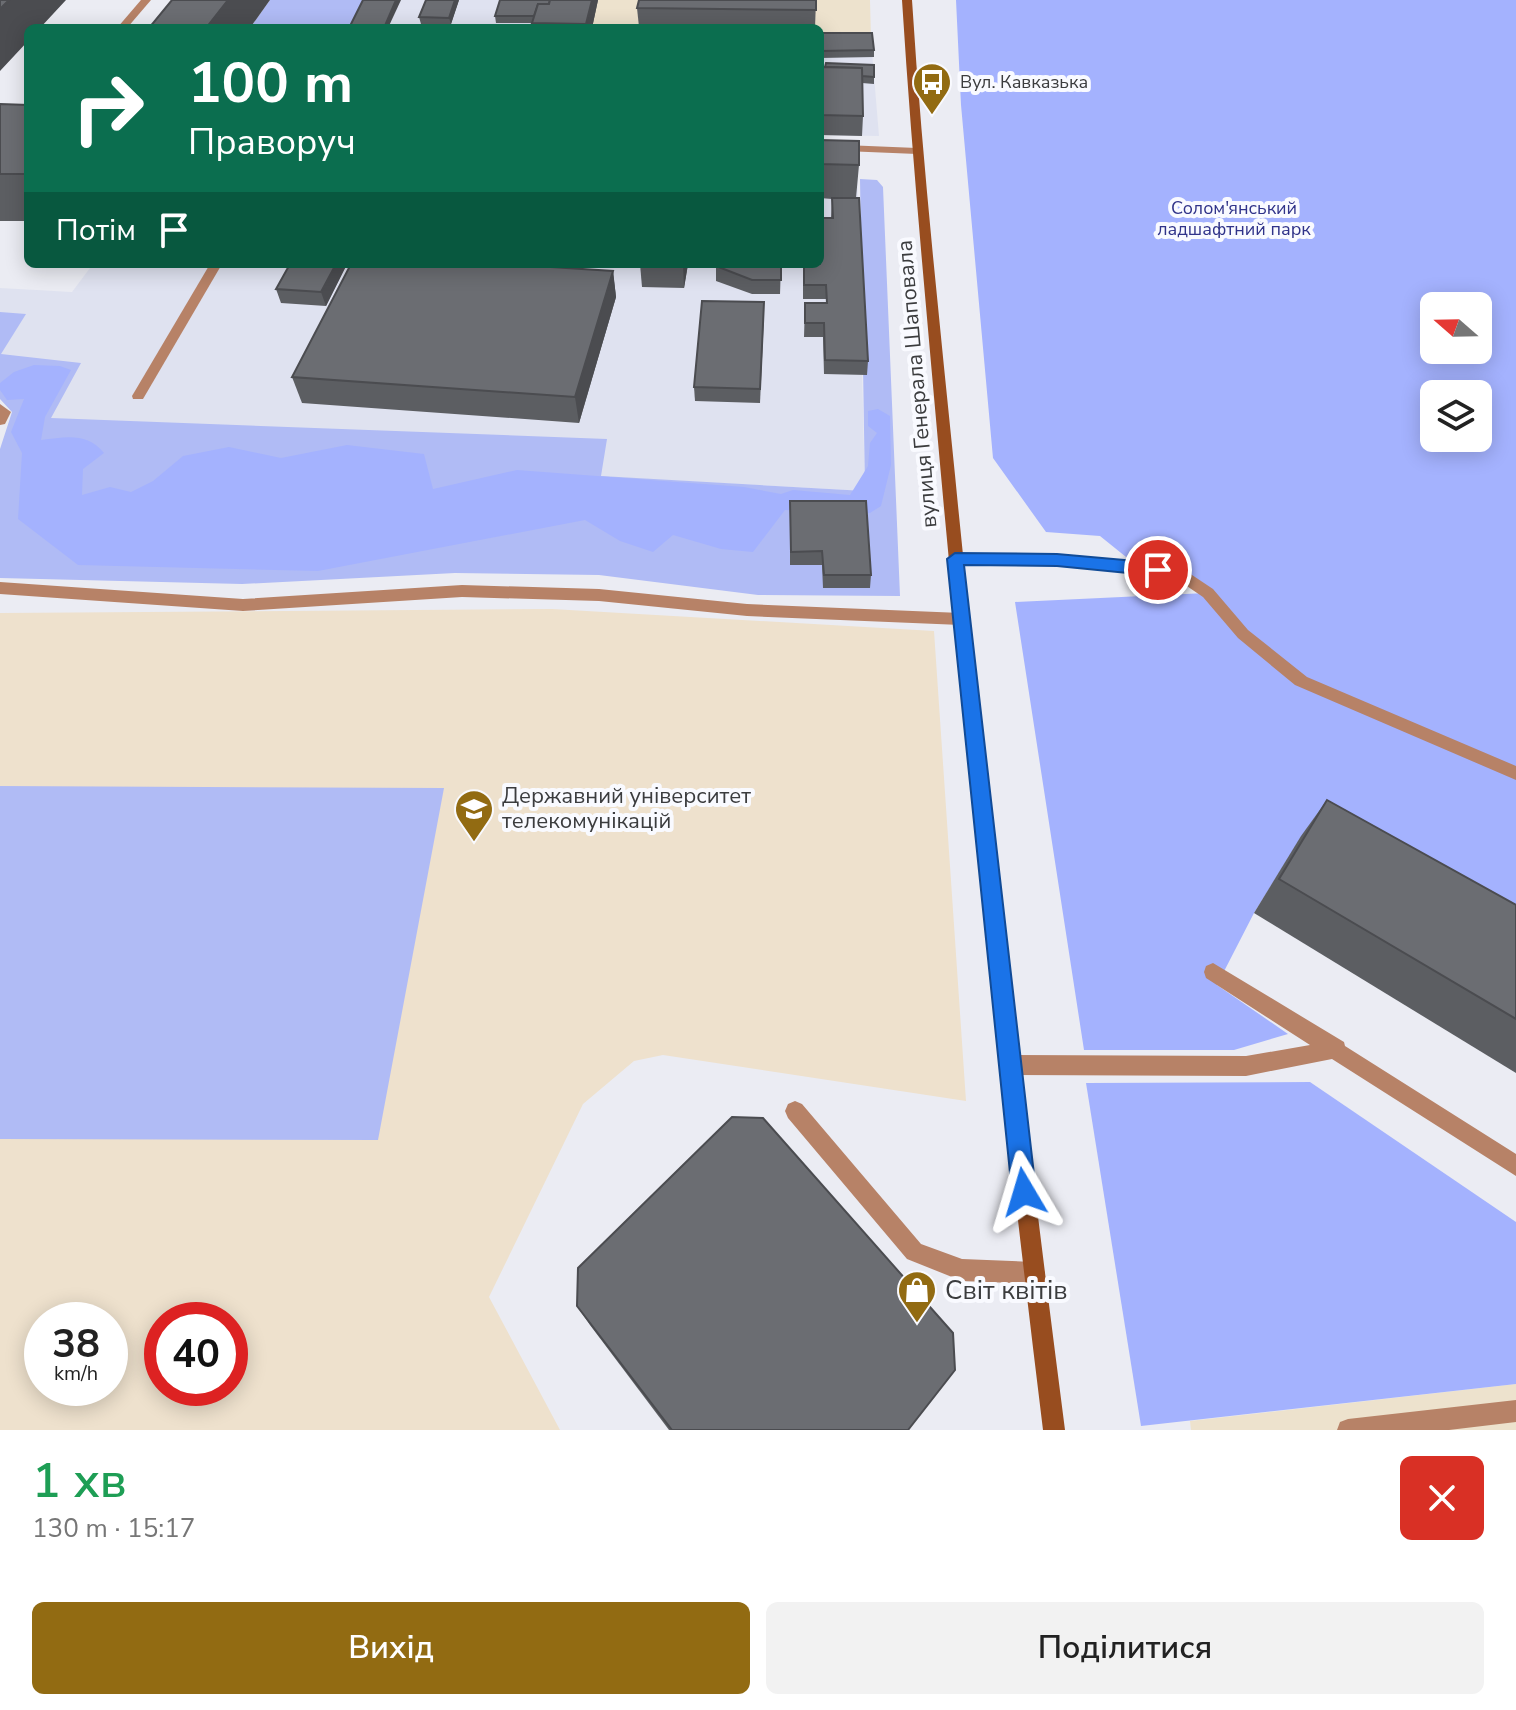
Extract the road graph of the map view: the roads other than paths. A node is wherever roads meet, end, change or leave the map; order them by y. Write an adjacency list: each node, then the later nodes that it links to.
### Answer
1 (146, 0): 3 (street)
2 (907, 0): 5 (street, вулиця Генерала Шаповала)
3 (125, 24)
4 (824, 147): 5 (street)
5 (917, 151): 10 (street, вулиця Генерала Шаповала)
6 (214, 268): 7 (street)
7 (138, 396)
8 (0, 408): 9 (street)
9 (0, 421)
10 (955, 559): 12 (street, вулиця Генерала Шаповала); 13 (street)
11 (0, 588): 12 (street)
12 (961, 619): 16 (street, вулиця Генерала Шаповала)
13 (1516, 773)
14 (1213, 972): 15 (street)
15 (1337, 1049): 16 (street); 18 (street)
16 (1010, 1065): 19 (street, вулиця Генерала Шаповала)
17 (795, 1111): 19 (street)
18 (1516, 1166)
19 (1034, 1273): 21 (street, вулиця Генерала Шаповала)
20 (1516, 1411): 22 (street)
21 (1054, 1430)
22 (1348, 1430)

